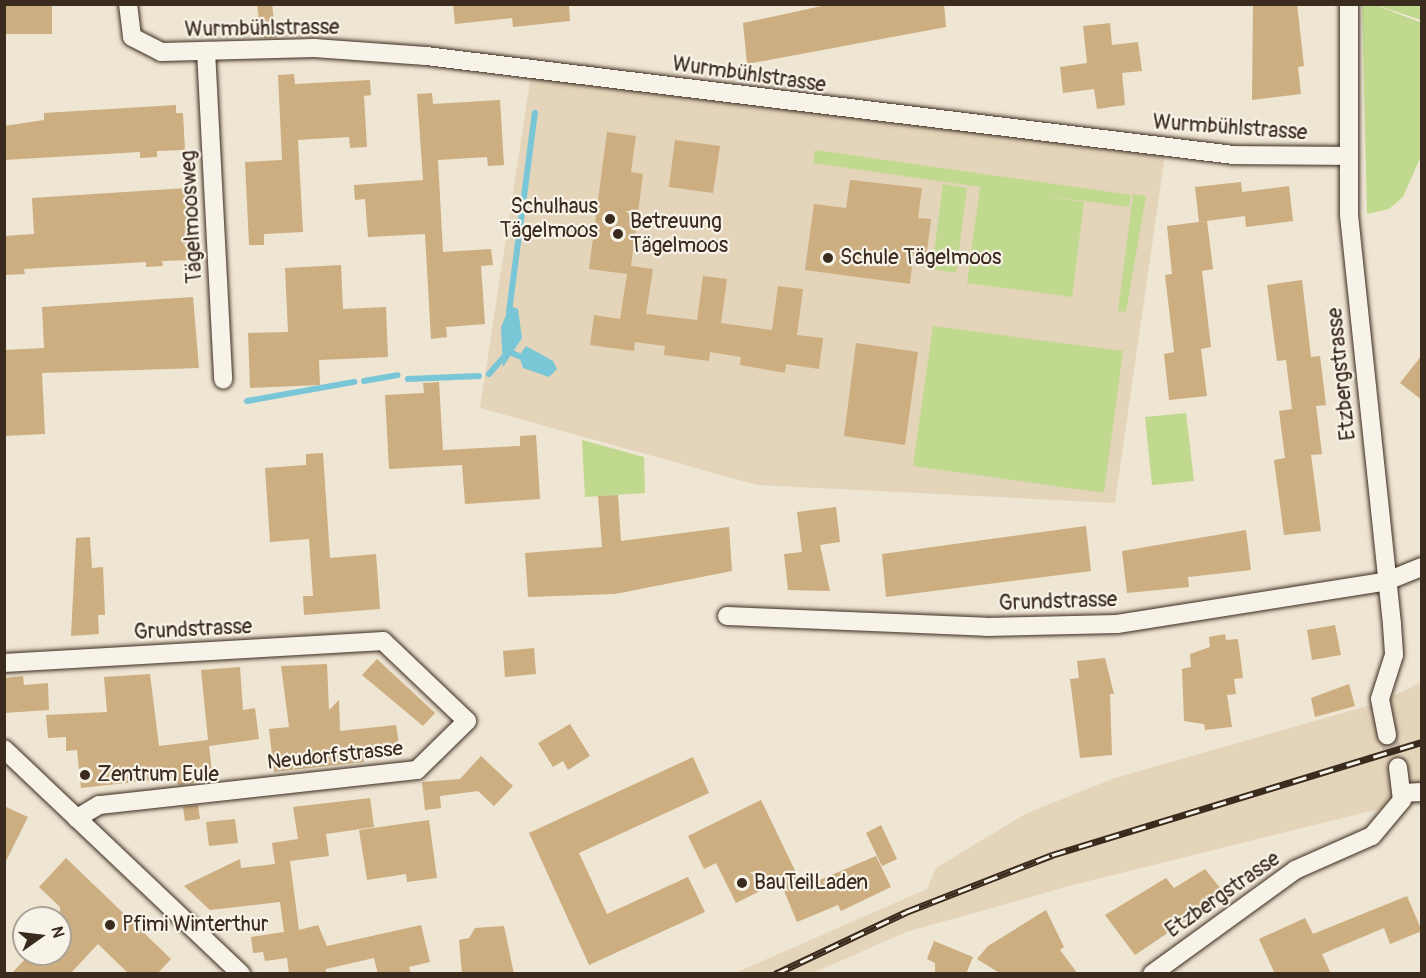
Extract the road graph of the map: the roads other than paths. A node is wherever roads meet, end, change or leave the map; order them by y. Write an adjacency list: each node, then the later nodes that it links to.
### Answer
1 (128, 4): 3 (street, Wurmbühlstrasse)
2 (1349, 4): 4 (street, Etzbergstrasse)
3 (206, 51): 4 (street, Wurmbühlstrasse); 5 (street, Tägelmoosweg)
4 (1347, 156): 7 (street, Etzbergstrasse)
5 (223, 380)
6 (1418, 568): 7 (street, Grundstrasse)
7 (1387, 581): 8 (street, Grundstrasse); 11 (street, Etzbergstrasse)
8 (727, 616)
9 (383, 641): 10 (street, Grundstrasse); 16 (street, Neudorfstrasse)
10 (4, 663)
11 (1387, 735)
12 (4, 749): 16 (street)
13 (1398, 767): 15 (street)
14 (1422, 792): 15 (street)
15 (1402, 793): 18 (street, Etzbergstrasse)
16 (77, 818): 17 (street)
17 (241, 974)
18 (1152, 974)

